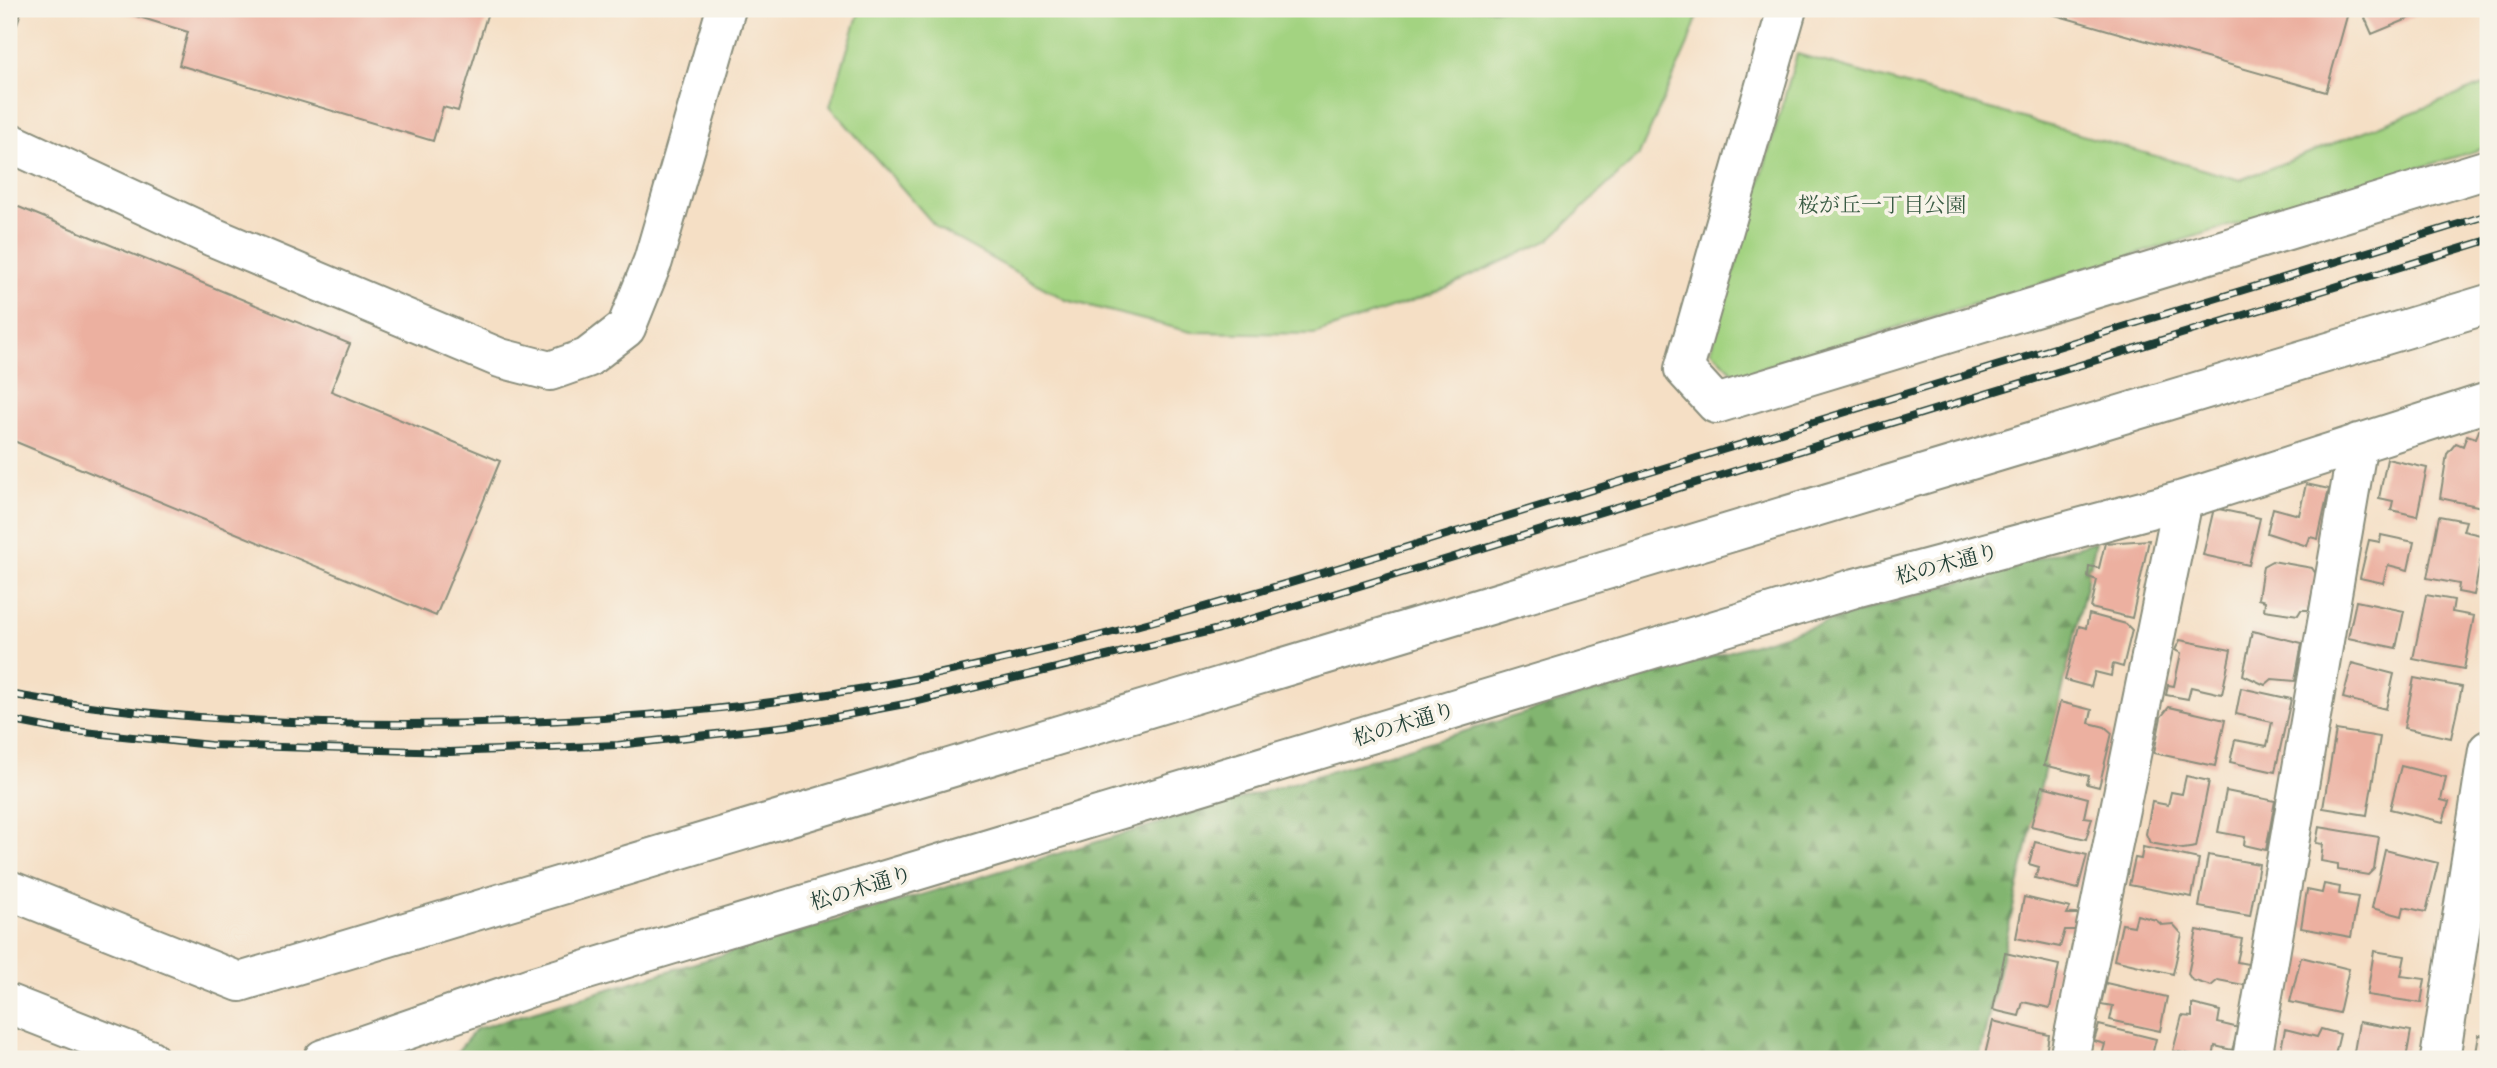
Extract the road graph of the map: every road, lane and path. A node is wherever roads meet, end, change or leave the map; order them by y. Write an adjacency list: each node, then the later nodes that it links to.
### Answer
1 (726, 9): 3 (street)
2 (1787, 9): 4 (street)
3 (9, 142)
4 (2488, 169)
5 (2488, 304): 10 (street)
6 (2488, 402): 7 (street, 松の木通り)
7 (2358, 443): 8 (street, 松の木通り); 16 (street)
8 (2183, 500): 12 (street, 松の木通り); 15 (street)
9 (2488, 750): 17 (street)
10 (9, 890)
11 (9, 1004): 13 (street)
12 (398, 1048): 14 (street, 松の木通り)
13 (149, 1059)
14 (323, 1059)
15 (2069, 1059)
16 (2252, 1059)
17 (2440, 1059)

